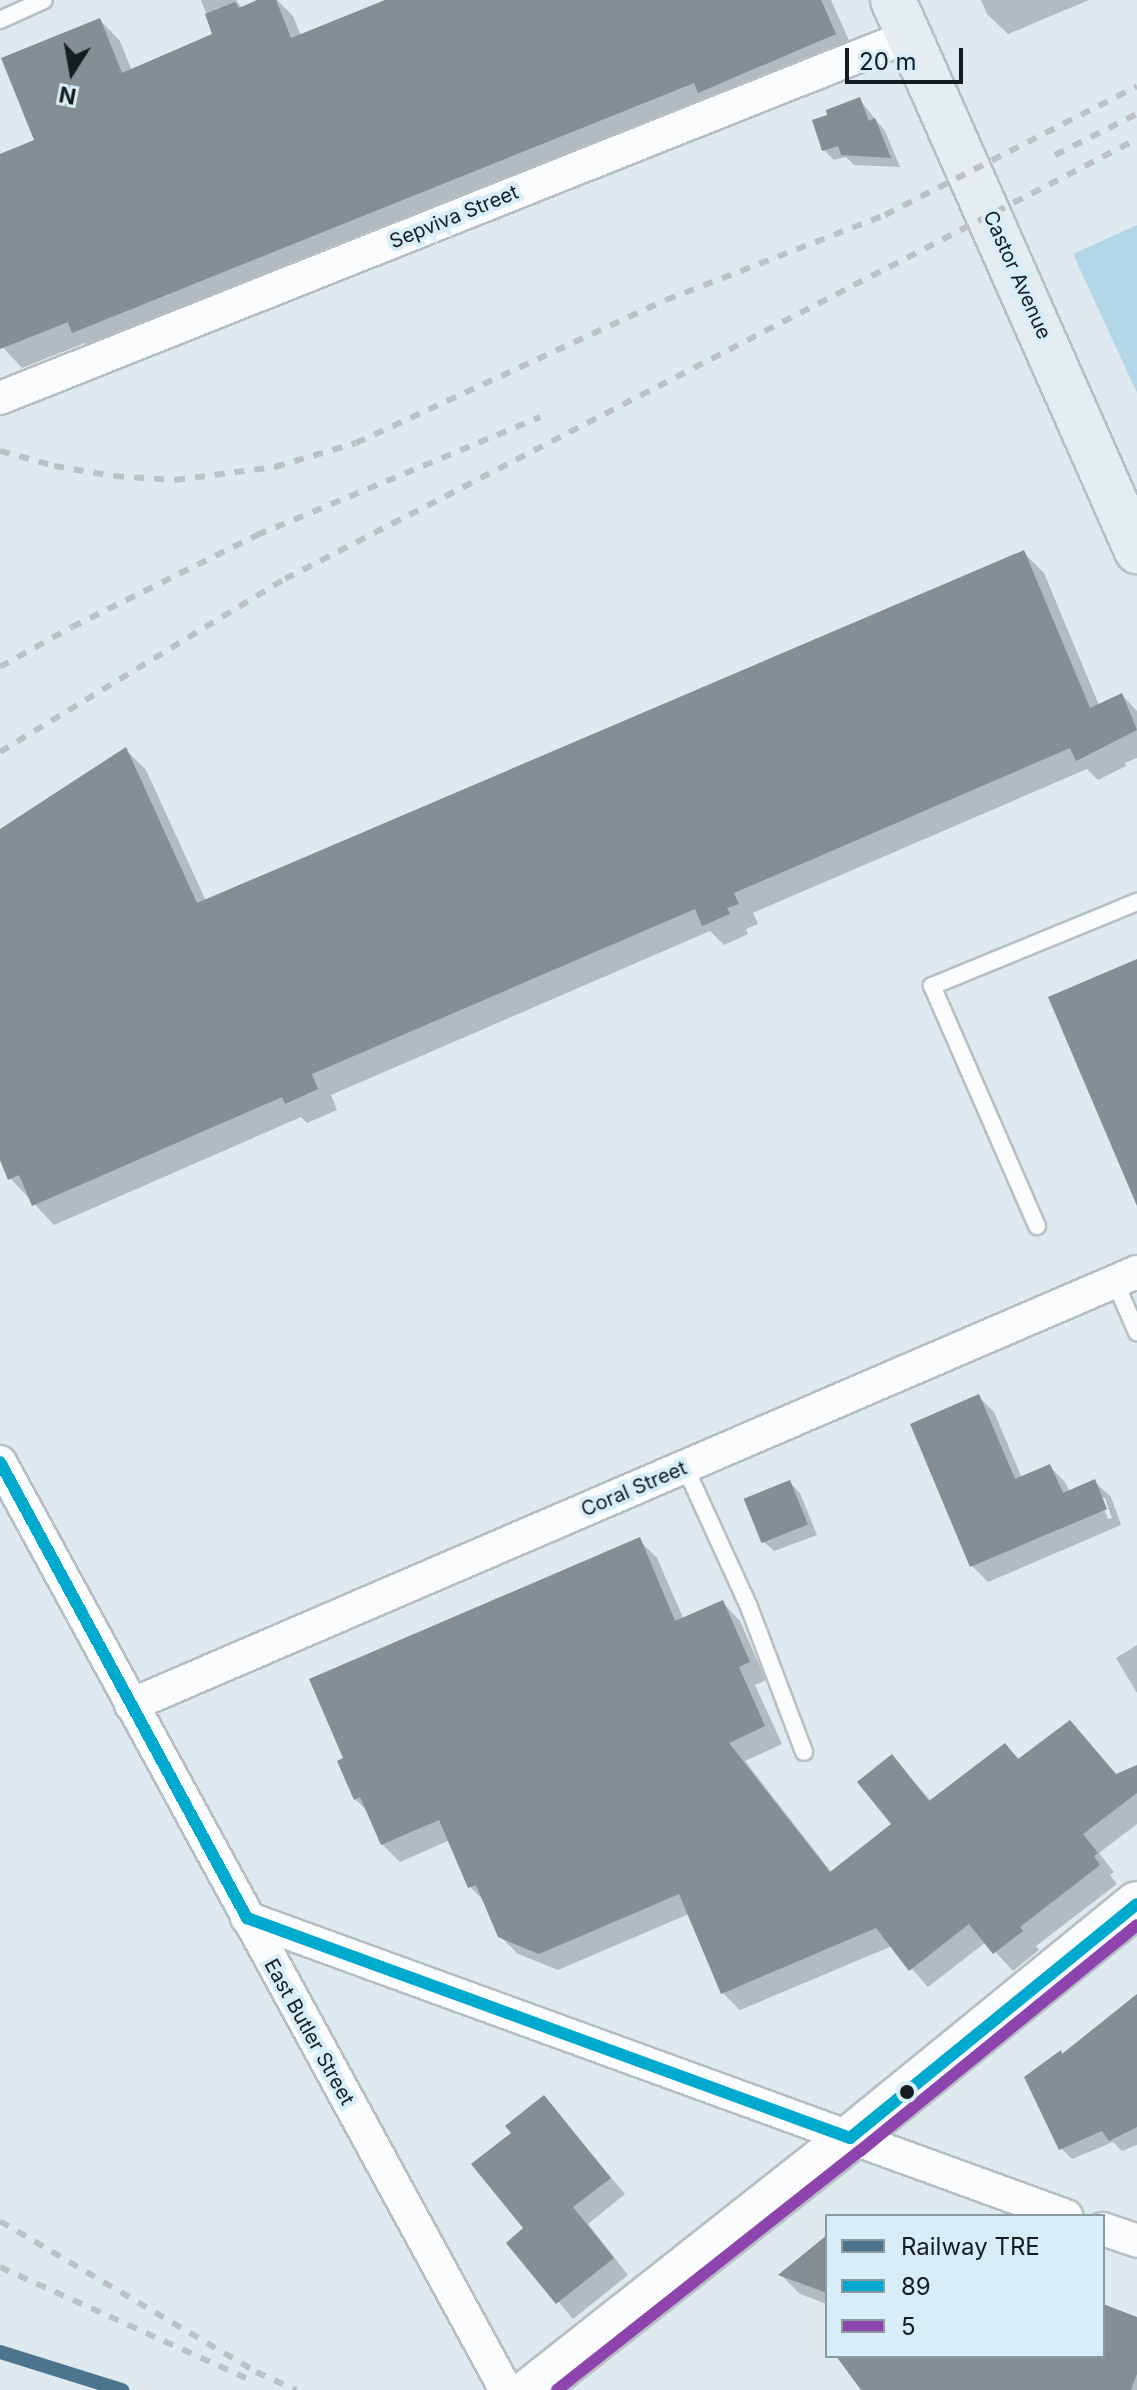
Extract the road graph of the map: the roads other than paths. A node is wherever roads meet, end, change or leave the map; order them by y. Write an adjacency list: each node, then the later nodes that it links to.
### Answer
1 (44, 0): 3 (lane)
2 (901, 18): 4 (street, Sepviva Street); 5 (main road, Castor Avenue)
3 (0, 20)
4 (0, 398)
5 (1137, 551)
6 (1137, 902): 7 (lane)
7 (1037, 1226)
8 (1126, 1277): 9 (lane); 11 (street, Coral Street)
9 (1137, 1332)
10 (0, 1462): 12 (street, East Butler Street)
11 (685, 1467): 12 (street, Coral Street); 13 (lane)
12 (131, 1705): 15 (street, East Butler Street)
13 (804, 1752)
14 (1137, 1904): 16 (main road)
15 (247, 1918): 16 (street); 20 (street, East Butler Street)
16 (850, 2138): 17 (street); 21 (main road)
17 (1060, 2214)
18 (1105, 2230): 19 (street)
19 (1137, 2241)
20 (506, 2390)
21 (531, 2390)

